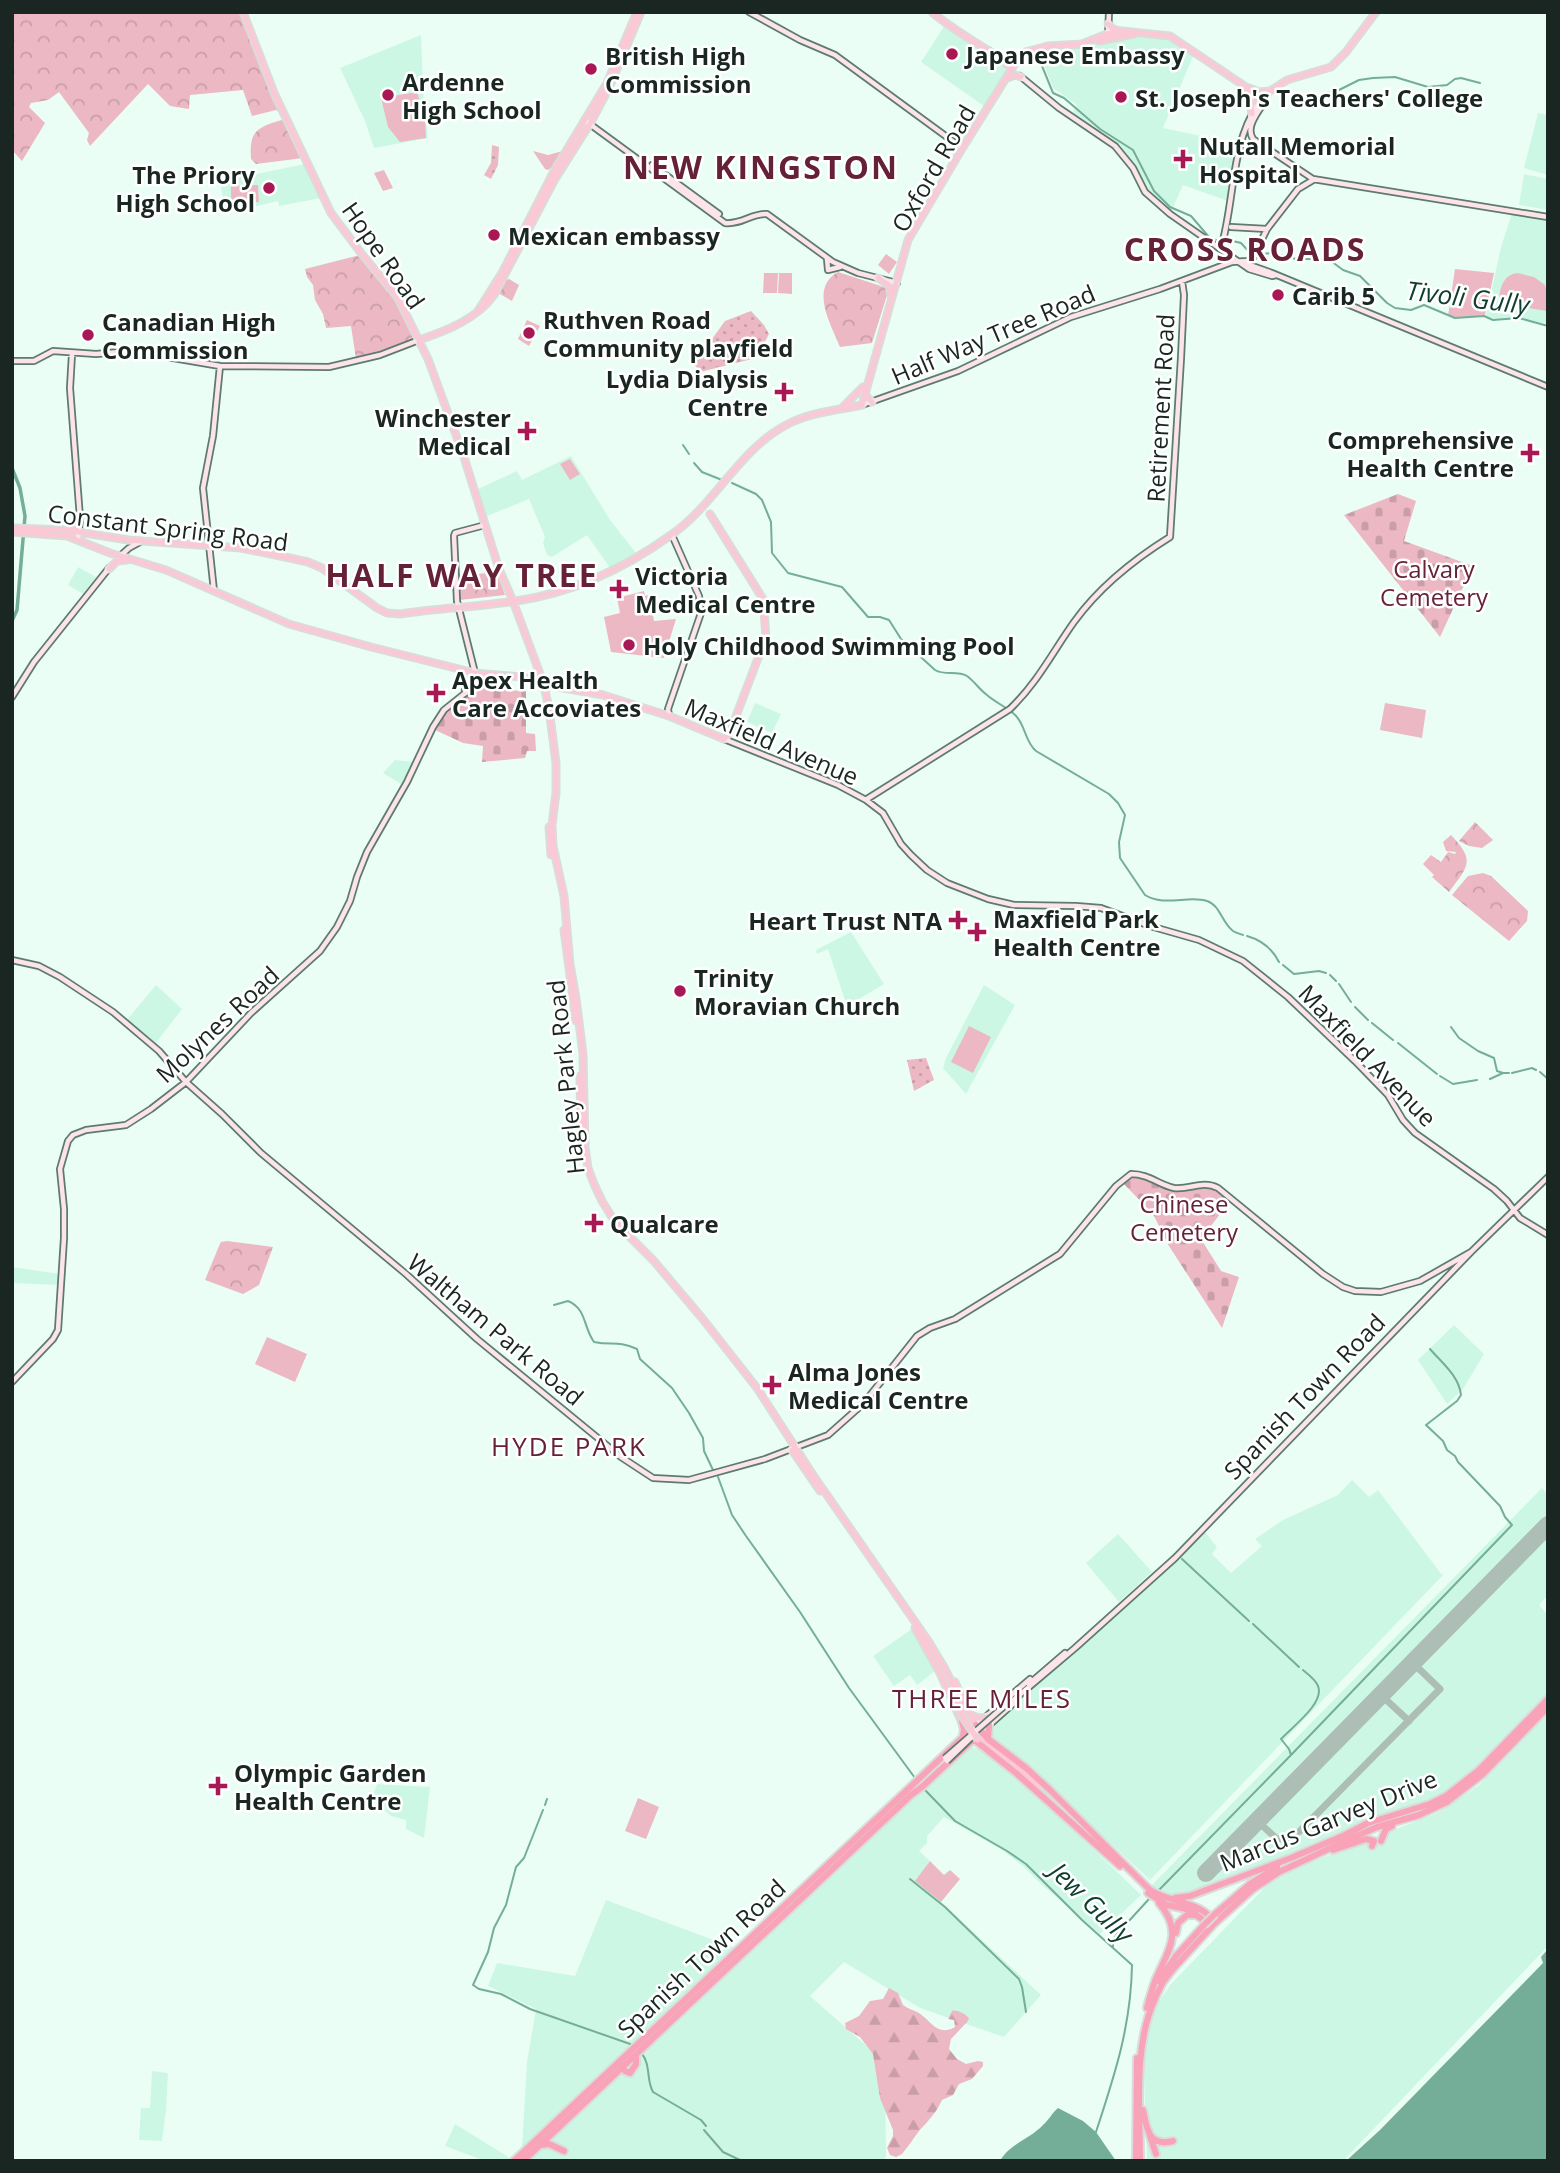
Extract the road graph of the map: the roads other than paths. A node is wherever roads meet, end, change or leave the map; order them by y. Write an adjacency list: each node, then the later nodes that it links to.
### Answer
1 (243, 12): 46 (main road, Hope Road)
2 (639, 12): 24 (main road); 24 (main road)
3 (749, 12): 26 (main road)
4 (932, 12): 13 (main road)
5 (1109, 12): 7 (main road)
6 (1376, 12): 19 (main road)
7 (1108, 23): 8 (main road); 10 (main road)
8 (1122, 32): 9 (main road); 10 (main road)
9 (1135, 33): 10 (main road); 17 (main road)
10 (1108, 36): 11 (main road)
11 (1048, 46): 12 (main road); 14 (main road)
12 (1018, 56): 13 (main road); 14 (main road)
13 (1001, 59): 14 (main road)
14 (1011, 68): 15 (main road); 16 (main road, Oxford Road); 21 (main road, Oxford Road)
15 (1021, 77): 16 (main road); 35 (main road)
16 (1006, 78): 21 (main road, Oxford Road)
17 (1238, 82): 18 (main road); 20 (main road)
18 (1246, 87): 19 (main road); 22 (main road)
19 (1272, 90): 22 (main road)
20 (1249, 94): 22 (main road); 23 (main road)
21 (995, 97): 26 (main road, Oxford Road)
22 (1261, 105): 23 (main road); 25 (main road)
23 (1252, 114): 32 (main road)
24 (591, 122): 28 (main road); 28 (main road); 37 (main road)
25 (1253, 139): 27 (main road); 32 (main road)
26 (962, 148): 44 (main road, Oxford Road)
27 (1301, 173): 29 (main road); 30 (main road)
28 (552, 179): 46 (main road)
29 (1313, 179): 30 (main road); 31 (main road)
30 (1301, 185): 34 (main road)
31 (1548, 217)
32 (1227, 218): 33 (main road); 35 (main road)
33 (1231, 227): 34 (main road); 35 (main road)
34 (1267, 229): 36 (main road)
35 (1223, 244): 38 (main road)
36 (1254, 256): 38 (main road, Half Way Tree Road); 39 (main road)
37 (825, 257): 40 (main road); 40 (main road)
38 (1239, 262): 39 (main road); 41 (main road); 43 (main road, Half Way Tree Road)
39 (1255, 267): 41 (main road)
40 (847, 269): 42 (main road)
41 (1276, 275): 51 (main road)
42 (878, 278): 44 (main road); 45 (main road)
43 (1182, 281): 54 (main road, Half Way Tree Road); 86 (main road, Retirement Road)
44 (897, 283): 45 (main road, Oxford Road)
45 (891, 301): 53 (main road, Oxford Road)
46 (419, 340): 50 (main road); 61 (main road, Hope Road)
47 (59, 352): 48 (main road); 49 (main road); 52 (main road)
48 (72, 354): 50 (main road); 52 (main road)
49 (12, 361)
50 (220, 366): 69 (main road)
51 (1548, 387)
52 (70, 388): 60 (main road)
53 (864, 390): 54 (main road); 55 (main road); 56 (main road, Oxford Road)
54 (872, 402): 55 (main road, Half Way Tree Road)
55 (862, 405): 56 (main road, Half Way Tree Road)
56 (839, 410): 57 (main road, Half Way Tree Road)
57 (763, 440): 58 (main road, Half Way Tree Road); 59 (main road, Half Way Tree Road)
58 (710, 514): 59 (main road); 85 (main road)
59 (695, 516): 66 (main road, Half Way Tree Road)
60 (80, 518): 62 (main road); 65 (main road)
61 (485, 525): 75 (main road, Hope Road); 76 (main road)
62 (51, 529): 64 (main road, Constant Spring Road); 65 (main road, Constant Spring Road)
63 (14, 530): 64 (main road, Constant Spring Road)
64 (29, 531): 67 (main road, Constant Spring Road)
65 (79, 532): 67 (main road); 68 (main road, Constant Spring Road)
66 (672, 535): 75 (main road, Half Way Tree Road); 84 (main road)
67 (78, 539): 70 (main road, Constant Spring Road)
68 (141, 541): 69 (main road, Constant Spring Road); 71 (main road)
69 (209, 545): 74 (main road); 76 (main road, Constant Spring Road)
70 (110, 554): 71 (main road, Constant Spring Road); 73 (main road)
71 (120, 557): 72 (main road, Constant Spring Road); 73 (main road)
72 (137, 561): 73 (main road); 74 (main road, Constant Spring Road)
73 (109, 569): 82 (main road)
74 (214, 591): 78 (main road, Maxfield Avenue)
75 (513, 601): 76 (main road, Constant Spring Road); 77 (main road, Hagley Park Road)
76 (458, 606): 78 (main road)
77 (535, 660): 80 (main road); 81 (main road, Hagley Park Road)
78 (475, 673): 79 (main road, Maxfield Avenue); 83 (main road)
79 (495, 675): 80 (main road, Maxfield Avenue); 83 (main road, Molynes Road)
80 (528, 678): 81 (main road, Maxfield Avenue)
81 (541, 682): 84 (main road, Maxfield Avenue); 94 (main road, Hagley Park Road)
82 (12, 697)
83 (444, 709): 88 (main road, Molynes Road)
84 (669, 716): 85 (main road, Maxfield Avenue)
85 (724, 739): 86 (main road, Maxfield Avenue)
86 (866, 800): 90 (main road, Maxfield Avenue)
87 (12, 960): 88 (main road, Waltham Park Road)
88 (186, 1082): 93 (main road, Molynes Road); 94 (main road, Waltham Park Road)
89 (1548, 1177): 90 (main road, Spanish Town Road)
90 (1513, 1210): 91 (main road, Maxfield Avenue); 92 (main road, Spanish Town Road)
91 (1548, 1235)
92 (1471, 1252): 94 (main road, Waltham Park Road); 96 (main road, Spanish Town Road)
93 (12, 1382)
94 (793, 1447): 95 (main road, Hagley Park Road); 99 (main road, Hagley Park Road)
95 (912, 1619): 99 (main road, Hagley Park Road); 103 (main road, Hagley Park Road)
96 (1085, 1638): 97 (main road, Spanish Town Road); 98 (main road, Spanish Town Road)
97 (1040, 1673): 101 (main road, Spanish Town Road); 104 (main road, Spanish Town Road)
98 (1038, 1680): 101 (main road, Spanish Town Road); 106 (main road, Spanish Town Road)
99 (954, 1696): 103 (main road); 105 (main road, Hagley Park Road); 107 (main road, Hagley Park Road, bridge)
100 (1548, 1699): 117 (highway, Marcus Garvey Drive)
101 (1010, 1702): 114 (main road, Spanish Town Road, bridge)
102 (1548, 1707): 117 (highway, Marcus Garvey Drive)
103 (968, 1712): 104 (main road); 107 (main road, Hagley Park Road)
104 (988, 1717): 107 (main road, Spanish Town Road)
105 (962, 1722): 107 (main road, Hagley Park Road); 111 (highway)
106 (989, 1725): 108 (main road, Spanish Town Road); 110 (highway)
107 (972, 1729): 108 (highway); 109 (highway); 111 (highway, Spanish Town Road); 122 (main road)
108 (982, 1732): 109 (highway, Spanish Town Road); 110 (highway)
109 (973, 1739): 112 (highway, Spanish Town Road); 113 (highway)
110 (988, 1739): 122 (highway)
111 (957, 1743): 115 (highway, Spanish Town Road)
112 (966, 1747): 113 (highway); 116 (highway, Spanish Town Road)
113 (982, 1747): 122 (highway)
114 (946, 1759): 115 (main road, Spanish Town Road); 116 (main road, Spanish Town Road)
115 (914, 1785): 131 (highway, Spanish Town Road)
116 (911, 1795): 128 (highway, Spanish Town Road)
117 (1418, 1812): 118 (highway); 120 (highway, Marcus Garvey Drive); 121 (highway, Marcus Garvey Drive)
118 (1381, 1841)
119 (1372, 1846): 120 (highway)
120 (1325, 1851): 123 (highway, Marcus Garvey Drive)
121 (1300, 1854): 125 (highway, Marcus Garvey Drive); 126 (highway, bridge)
122 (1118, 1862): 124 (highway); 125 (highway)
123 (1290, 1867): 126 (highway, Marcus Garvey Drive); 129 (highway)
124 (1153, 1898): 126 (highway); 127 (highway)
125 (1170, 1898): 126 (highway)
126 (1210, 1926): 127 (highway); 129 (highway); 130 (highway)
127 (1167, 1958): 130 (highway)
128 (700, 1994): 131 (highway); 132 (highway, Spanish Town Road)
129 (1153, 2002): 133 (highway)
130 (1147, 2008): 141 (highway)
131 (673, 2012): 132 (highway, Spanish Town Road)
132 (621, 2064): 136 (highway, Spanish Town Road); 139 (highway, Spanish Town Road)
133 (1141, 2091): 134 (highway); 141 (highway)
134 (1150, 2134): 135 (highway); 138 (highway)
135 (1173, 2141)
136 (539, 2145): 137 (highway); 140 (highway, Spanish Town Road)
137 (564, 2151)
138 (1156, 2154)
139 (514, 2161)
140 (523, 2161)
141 (1138, 2161)

